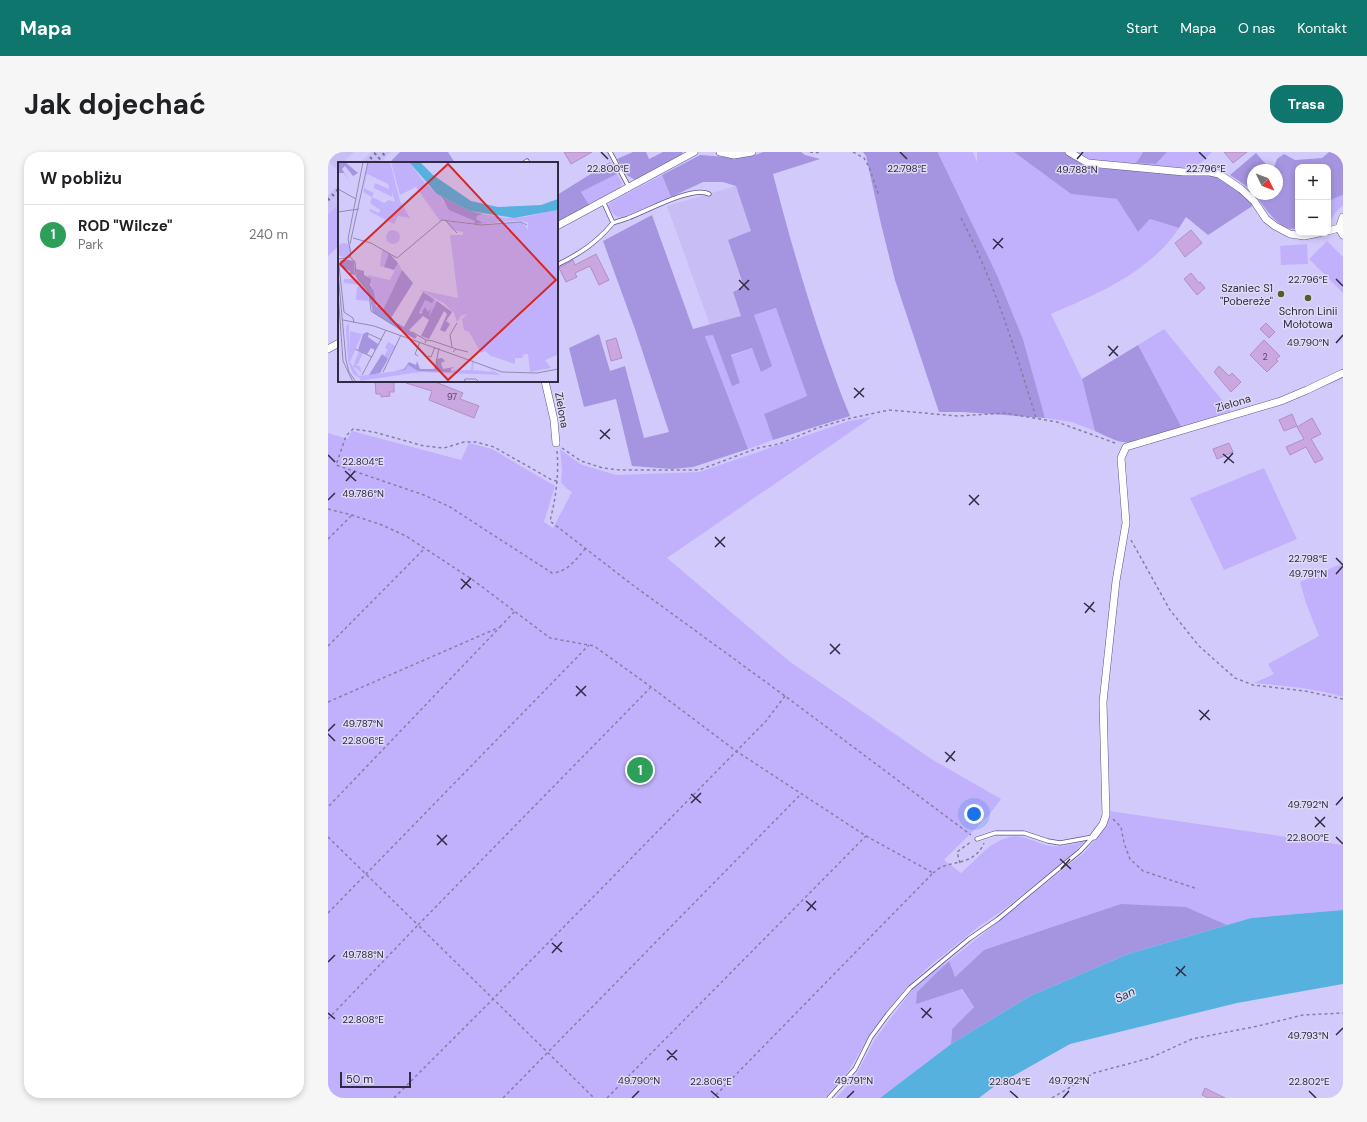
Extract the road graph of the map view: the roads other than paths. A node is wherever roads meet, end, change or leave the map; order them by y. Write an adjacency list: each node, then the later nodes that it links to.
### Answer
1 (610, 152): 6 (lane)
2 (694, 152): 6 (street)
3 (720, 152): 4 (street)
4 (752, 152)
5 (1069, 152): 14 (street)
6 (629, 187): 8 (street)
7 (709, 194): 10 (lane)
8 (603, 201): 10 (lane); 11 (street)
9 (1343, 216): 12 (street)
10 (613, 223): 16 (lane)
11 (558, 225)
12 (1339, 228): 13 (street); 15 (street)
13 (1331, 230)
14 (1295, 235)
15 (1343, 236)
16 (558, 264)
17 (338, 344): 18 (street)
18 (328, 349)
19 (1343, 373): 22 (street, Zielona)
20 (545, 382): 21 (street, Zielona)
21 (556, 443)
22 (1094, 836): 23 (lane); 24 (lane)
23 (977, 839)
24 (829, 1098)

